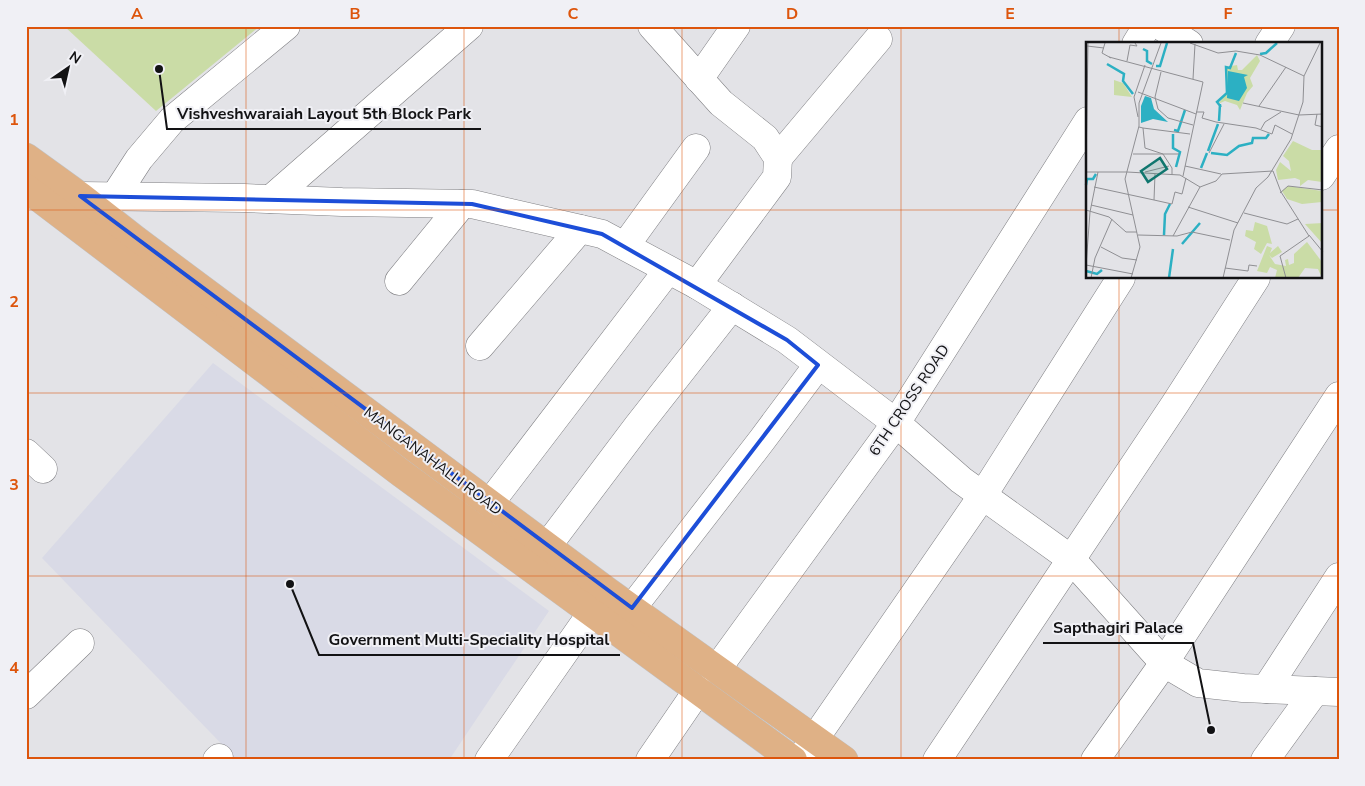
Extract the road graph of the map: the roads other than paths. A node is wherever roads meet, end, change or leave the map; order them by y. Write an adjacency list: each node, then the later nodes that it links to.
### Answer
1 (286, 26): 19 (street)
2 (469, 26): 20 (street)
3 (652, 26): 12 (street)
4 (736, 26): 12 (street)
5 (1147, 26): 9 (street)
6 (1161, 26): 10 (street)
7 (1281, 26): 11 (street)
8 (878, 39): 16 (street)
9 (1137, 42)
10 (1186, 42)
11 (1271, 42)
12 (699, 79): 16 (street)
13 (1086, 124): 34 (street, 6TH CROSS ROAD)
14 (696, 148): 24 (street)
15 (1339, 149): 18 (street)
16 (778, 158): 29 (street)
17 (30, 172): 22 (main road, MANGANAHALLI ROAD)
18 (1322, 174)
19 (115, 196): 20 (street); 22 (street)
20 (271, 199): 21 (street)
21 (462, 204): 23 (street); 28 (street)
22 (72, 206): 36 (main road, MANGANAHALLI ROAD); 42 (main road, MANGANAHALLI ROAD)
23 (580, 229): 24 (street); 31 (street)
24 (625, 246): 25 (street)
25 (668, 270): 29 (street); 36 (street)
26 (1120, 279): 35 (street)
27 (1255, 279): 38 (street)
28 (399, 281)
29 (697, 285): 30 (street)
30 (732, 306): 32 (street); 37 (street)
31 (480, 346)
32 (818, 365): 34 (street); 41 (street)
33 (1339, 396): 44 (street)
34 (896, 423): 35 (street); 45 (street, 6TH CROSS ROAD)
35 (983, 495): 38 (street); 50 (street)
36 (490, 503): 37 (main road, MANGANAHALLI ROAD)
37 (548, 546): 40 (main road, MANGANAHALLI ROAD)
38 (1071, 560): 44 (street); 55 (street)
39 (1339, 578): 46 (street)
40 (608, 591): 41 (main road, MANGANAHALLI ROAD); 42 (street)
41 (632, 608): 45 (main road, MANGANAHALLI ROAD)
42 (592, 613): 47 (main road, MANGANAHALLI ROAD); 51 (street)
43 (80, 643): 49 (street)
44 (1164, 663): 46 (street); 56 (street)
45 (717, 669): 50 (main road, MANGANAHALLI ROAD)
46 (1266, 689): 48 (street)
47 (698, 690): 52 (street); 53 (main road, MANGANAHALLI ROAD)
48 (1327, 691): 57 (street)
49 (26, 695)
50 (808, 749): 54 (main road, MANGANAHALLI ROAD)
51 (489, 760)
52 (650, 760)
53 (793, 760)
54 (844, 760)
55 (937, 760)
56 (1095, 760)
57 (1265, 760)

